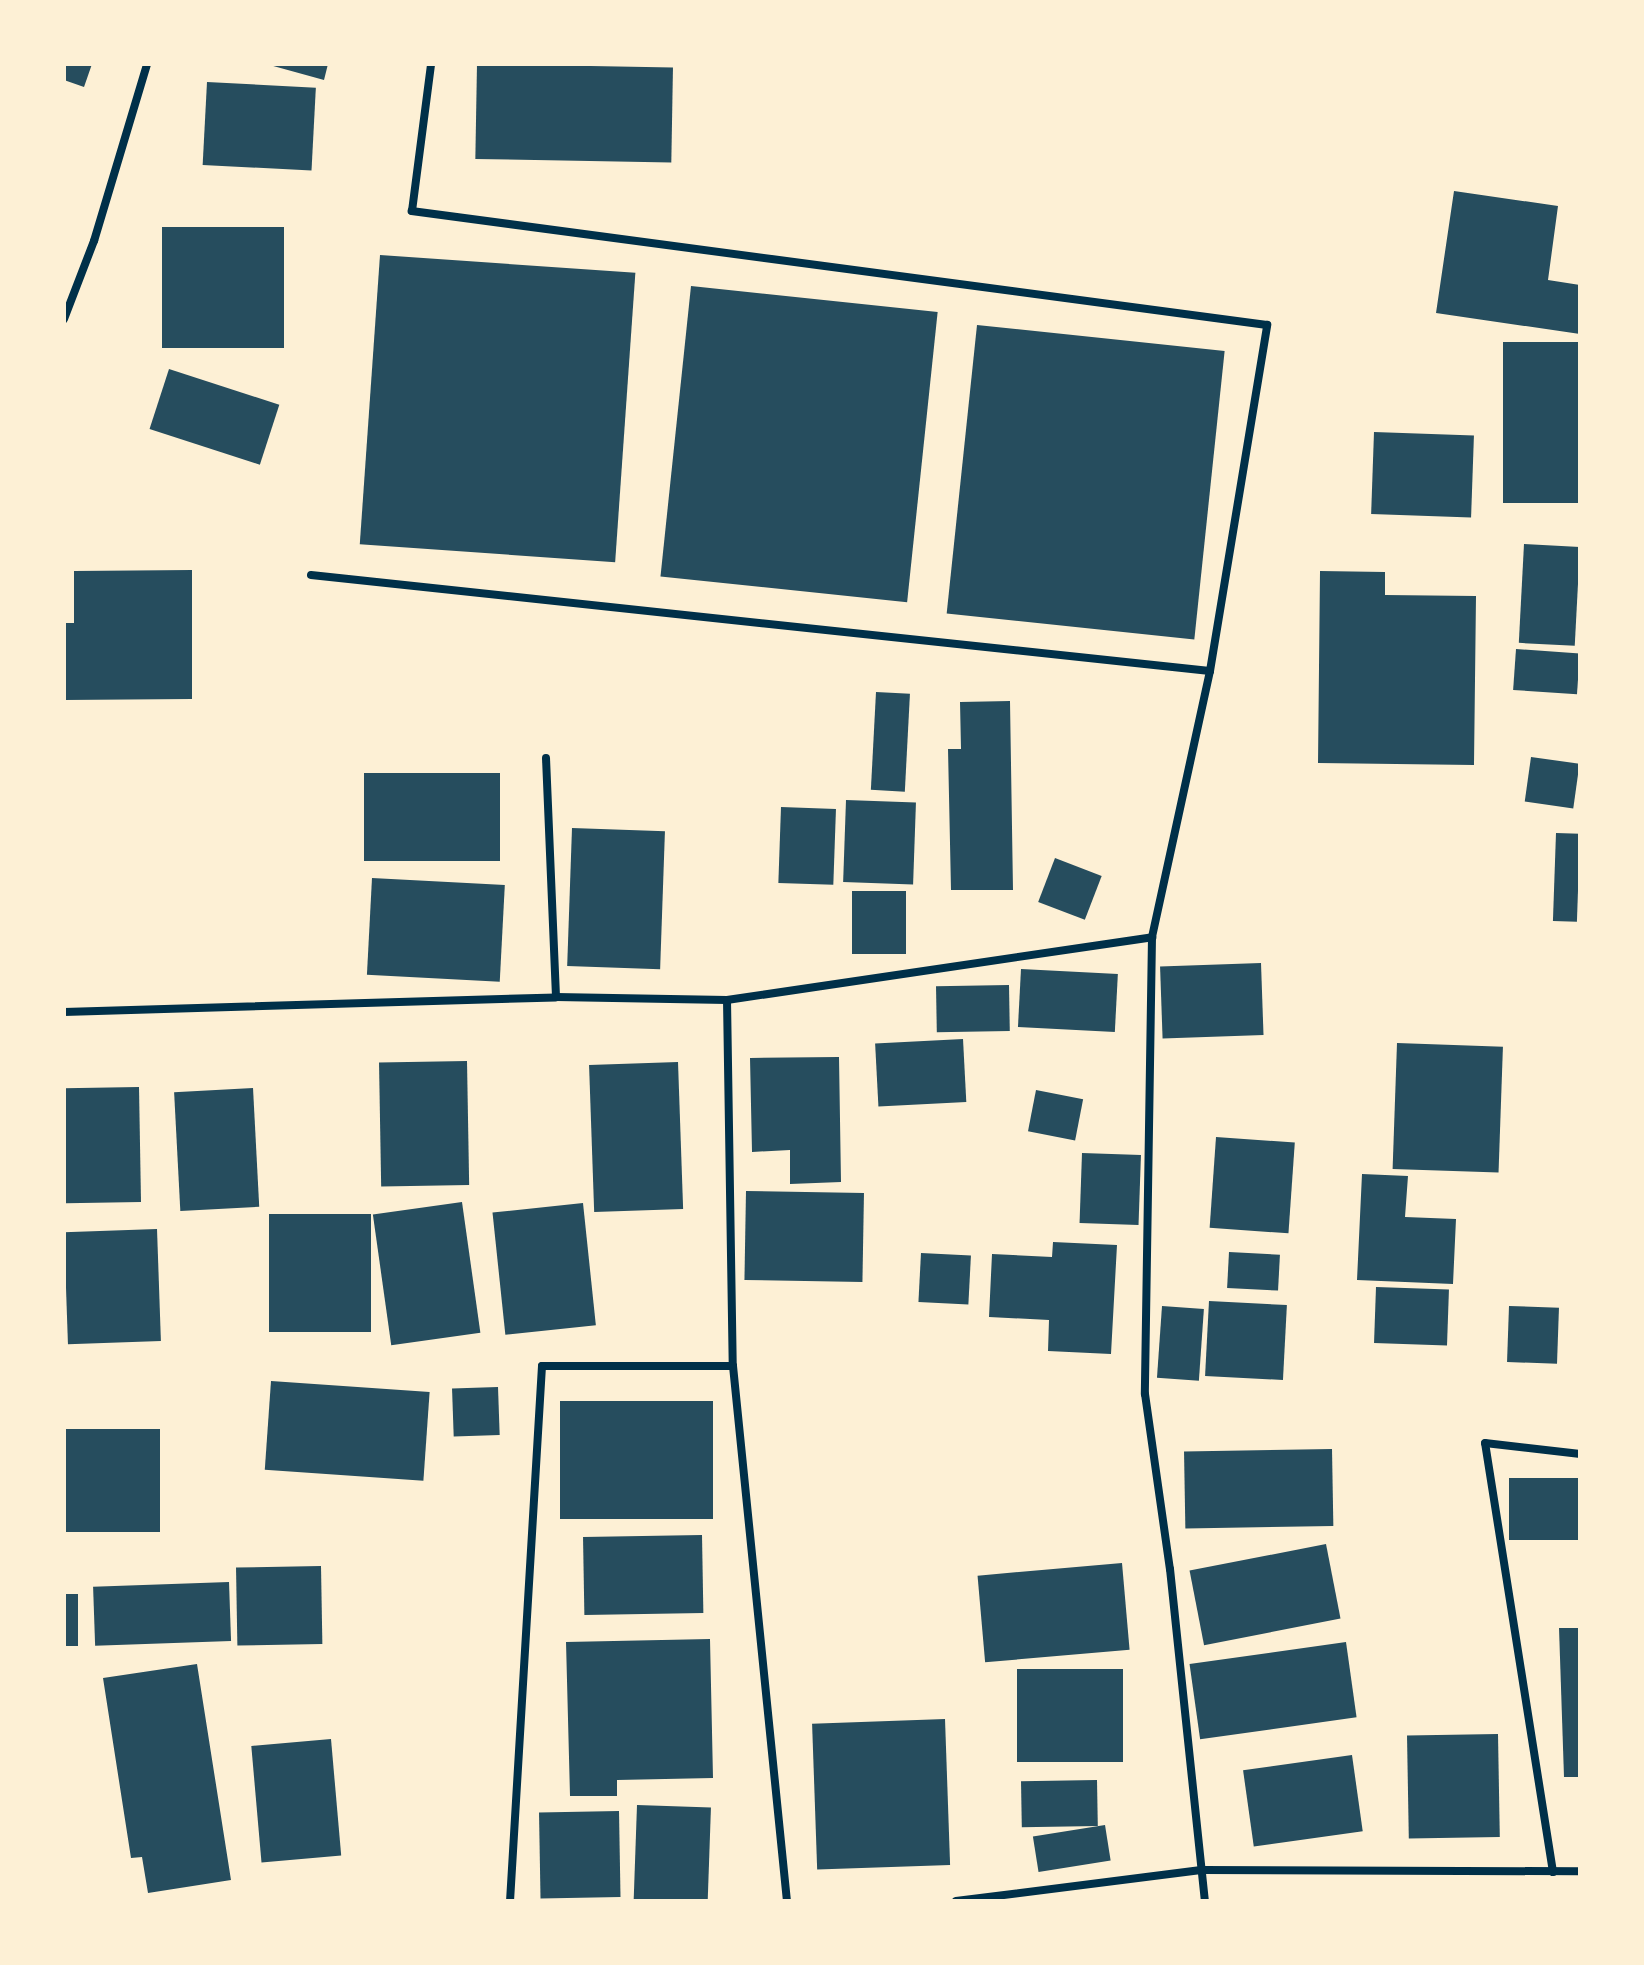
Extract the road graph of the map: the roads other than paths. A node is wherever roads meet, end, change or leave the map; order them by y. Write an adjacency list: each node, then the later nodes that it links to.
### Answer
1 (147, 64): 3 (street)
2 (431, 64): 5 (street)
3 (64, 319)
4 (311, 575): 5 (street)
5 (1210, 671): 7 (street)
6 (546, 758): 8 (street)
7 (1152, 937): 9 (street); 13 (street)
8 (556, 997): 9 (street); 10 (street)
9 (727, 1000): 11 (street)
10 (64, 1012)
11 (733, 1366): 16 (street); 17 (street)
12 (1580, 1454): 15 (street)
13 (1203, 1870): 15 (street); 18 (street); 19 (street)
14 (1580, 1871): 15 (street)
15 (1553, 1872)
16 (510, 1901)
17 (787, 1901)
18 (956, 1901)
19 (1205, 1901)

